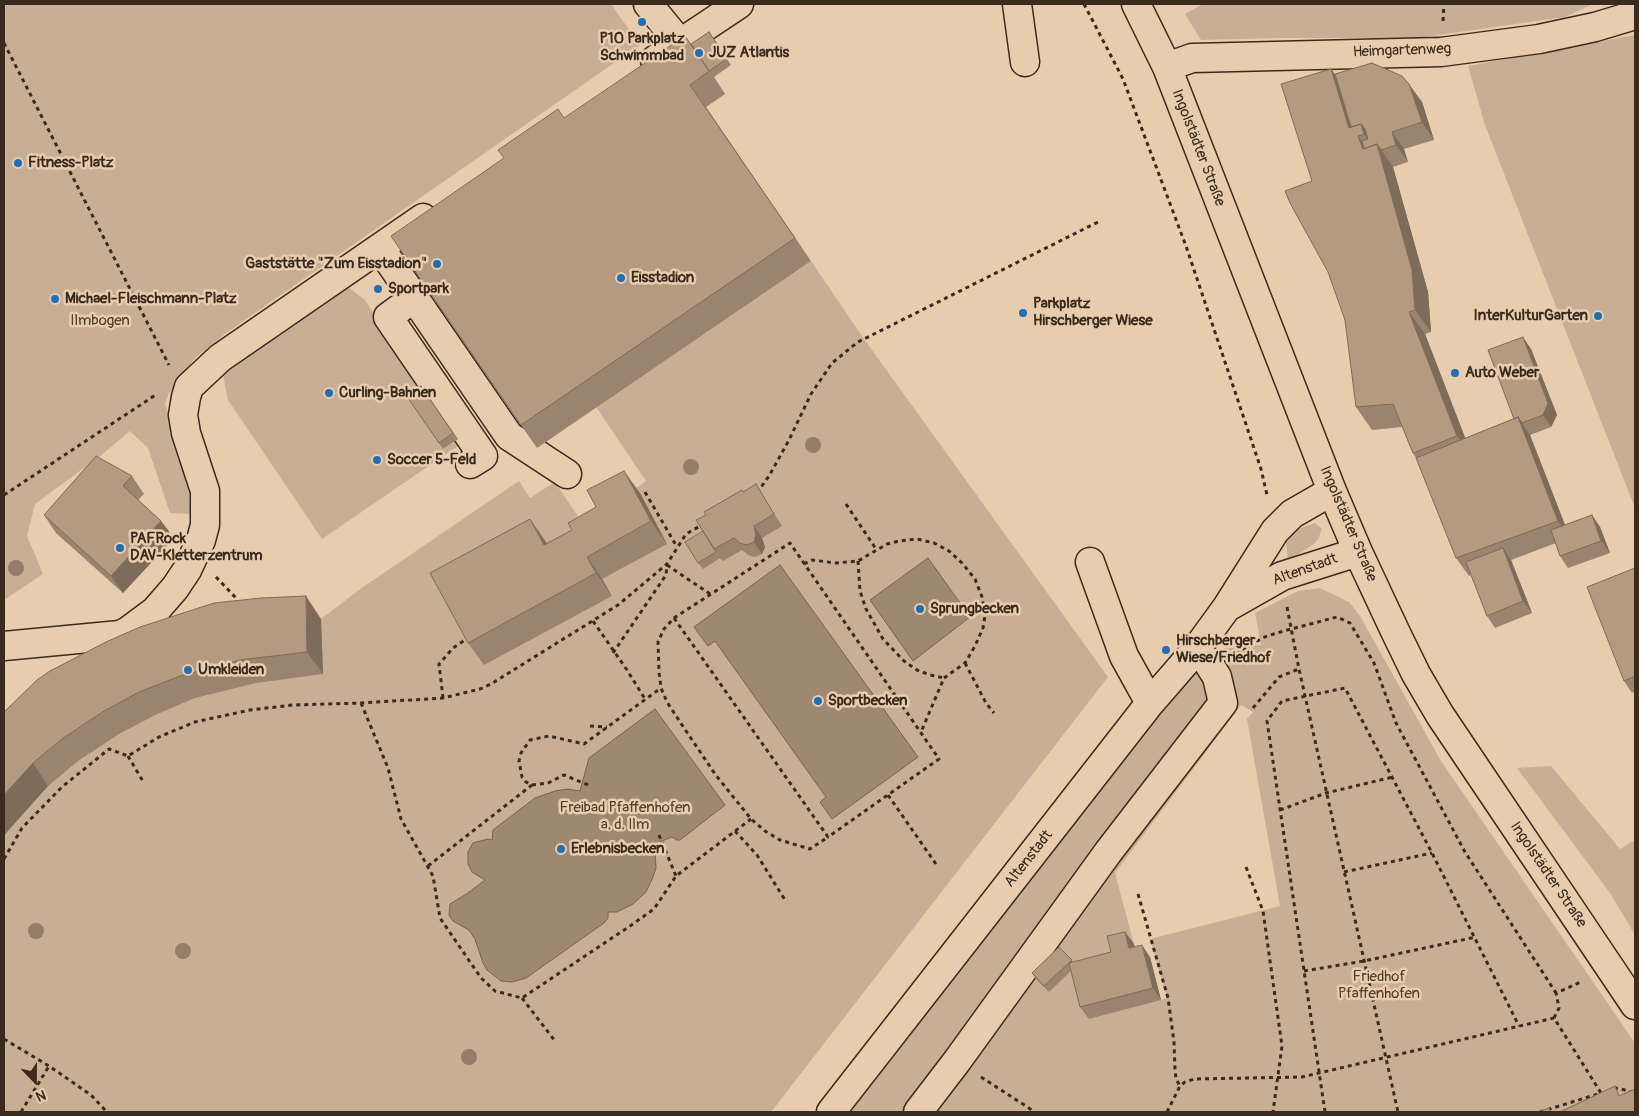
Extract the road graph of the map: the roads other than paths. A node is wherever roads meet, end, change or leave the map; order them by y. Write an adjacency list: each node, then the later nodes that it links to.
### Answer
1 (648, 4): 6 (street)
2 (739, 4): 6 (street)
3 (1017, 4): 7 (street)
4 (1136, 4): 8 (street, Ingolstädter Straße)
5 (1635, 15): 8 (street, Heimgartenweg)
6 (680, 43): 9 (street)
7 (1025, 62)
8 (1167, 68): 15 (street, Ingolstädter Straße)
9 (631, 76)
10 (444, 204): 11 (street)
11 (380, 248): 12 (street); 19 (street)
12 (414, 298): 13 (street); 14 (street)
13 (470, 464)
14 (567, 474)
15 (1332, 491): 16 (street, Ingolstädter Straße); 18 (street, Altenstadt)
16 (1358, 552): 18 (street, Altenstadt); 22 (street, Ingolstädter Straße)
17 (1090, 562): 21 (street)
18 (1227, 606): 20 (street, Altenstadt)
19 (4, 646)
20 (1204, 660): 21 (street, Altenstadt); 24 (street)
21 (1150, 703): 23 (street, Altenstadt)
22 (1635, 1005)
23 (831, 1112)
24 (918, 1112)

